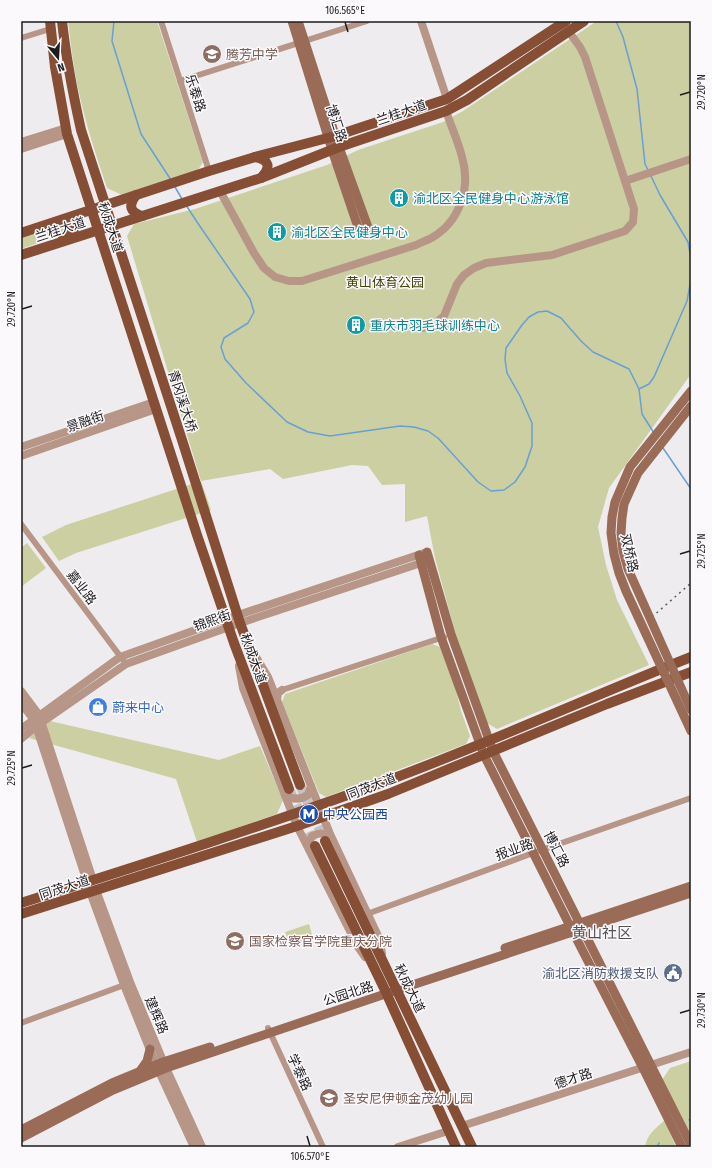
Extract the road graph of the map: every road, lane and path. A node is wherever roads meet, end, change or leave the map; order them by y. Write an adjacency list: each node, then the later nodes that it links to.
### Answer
1 (62, 21): 28 (main road, 秋成大道)
2 (161, 21): 13 (street, 乐泰路)
3 (292, 21): 12 (main road, 博汇路)
4 (298, 21): 12 (main road, 博汇路)
5 (367, 21): 12 (street)
6 (421, 21): 14 (street)
7 (566, 21): 14 (main road, 兰桂大道)
8 (584, 21): 10 (main road, 兰桂大道)
9 (50, 25): 11 (street); 16 (main road, 秋成大道)
10 (569, 32): 15 (main road, 兰桂大道); 25 (street)
11 (21, 38)
12 (301, 42): 13 (street); 17 (main road, 博汇路)
13 (180, 81): 23 (street, 乐泰路)
14 (447, 99): 17 (main road, 兰桂大道)
15 (446, 111): 19 (main road, 兰桂大道); 26 (street)
16 (66, 131): 18 (street); 20 (street); 29 (main road, 秋成大道)
17 (332, 137): 19 (main road, 博汇路); 21 (main road, 兰桂大道)
18 (21, 142)
19 (336, 148): 24 (main road, 兰桂大道); 34 (main road, 博汇路)
20 (21, 149)
21 (254, 157): 23 (main road, 兰桂大道); 24 (main road)
22 (691, 159): 25 (street)
23 (209, 171): 27 (main road, 兰桂大道)
24 (261, 178): 26 (main road, 兰桂大道)
25 (625, 181): 38 (street)
26 (220, 192): 30 (main road, 兰桂大道)
27 (140, 194): 28 (main road, 兰桂大道); 30 (main road)
28 (106, 205): 29 (main road, 兰桂大道); 32 (main road, 秋成大道)
29 (92, 209): 31 (main road, 兰桂大道); 33 (main road, 秋成大道)
30 (142, 216): 32 (main road, 兰桂大道)
31 (56, 221): 35 (main road, 兰桂大道); 36 (main road)
32 (112, 226): 33 (main road, 兰桂大道); 37 (main road, 秋成大道)
33 (98, 230): 36 (main road, 兰桂大道); 40 (main road, 秋成大道)
34 (364, 232)
35 (21, 233)
36 (21, 255)
37 (130, 281): 45 (main road, 青冈溪大桥)
38 (422, 328)
39 (691, 391): 63 (main road, 双桥路, bridge)
40 (155, 406): 42 (street, 景融街); 43 (street, 景融街); 48 (main road, 秋成大道)
41 (691, 406): 60 (main road, 双桥路, bridge)
42 (21, 447)
43 (21, 456)
44 (21, 524): 52 (street, 嘉业路)
45 (210, 530): 47 (main road, 秋成大道)
46 (424, 558): 47 (street, 锦熙街); 49 (main road, 博汇路); 50 (main road, 博汇路)
47 (239, 619): 48 (street, 锦熙街); 51 (main road, 秋成大道)
48 (227, 623): 52 (street, 锦熙街); 54 (street, 锦熙街); 68 (main road, 秋成大道)
49 (451, 634): 50 (street); 65 (main road, 博汇路)
50 (441, 638): 56 (street); 65 (main road, 博汇路)
51 (246, 639): 58 (street); 67 (main road, 秋成大道)
52 (120, 657): 54 (street, 嘉业路); 61 (street, 锦熙街)
53 (691, 657): 65 (main road, 同茂大道, bridge)
54 (126, 664): 61 (street, 锦熙街)
55 (691, 672): 66 (main road, 同茂大道, bridge)
56 (282, 690): 58 (street)
57 (21, 692): 61 (street)
58 (276, 700): 67 (street)
59 (21, 703): 61 (street)
60 (691, 710)
61 (37, 721): 62 (street, 锦熙街); 64 (street, 锦熙街); 78 (street)
62 (21, 729)
63 (691, 731)
64 (21, 739)
65 (484, 742): 66 (main road, 博汇路); 70 (main road, 同茂大道)
66 (489, 753): 72 (main road, 同茂大道); 76 (main road, 博汇路); 77 (main road, 博汇路)
67 (306, 785): 68 (street); 70 (street)
68 (287, 792): 71 (street)
69 (691, 798): 76 (street, 报业路)
70 (319, 805): 71 (main road, 同茂大道); 72 (street)
71 (293, 814): 73 (street); 78 (main road, 同茂大道)
72 (323, 817): 73 (main road, 同茂大道); 74 (street)
73 (297, 826): 75 (street); 80 (main road, 同茂大道)
74 (328, 840): 75 (street); 84 (street); 87 (main road, 秋成大道)
75 (312, 847): 89 (main road, 秋成大道)
76 (543, 850): 77 (street, 报业路); 85 (main road, 博汇路)
77 (533, 853): 84 (street, 报业路); 86 (main road, 博汇路)
78 (90, 881): 82 (main road, 同茂大道)
79 (691, 886): 85 (main road, 公园北路)
80 (93, 891): 83 (main road, 同茂大道); 88 (street, 建辉路)
81 (691, 893): 85 (main road, 公园北路)
82 (21, 904)
83 (21, 914)
84 (367, 914): 87 (street)
85 (581, 926): 86 (main road, 公园北路); 96 (main road, 博汇路)
86 (572, 929): 90 (main road, 公园北路); 96 (main road, 博汇路)
87 (386, 968): 90 (main road, 秋成大道)
88 (127, 983): 91 (street); 93 (street, 建辉路); 95 (street, 建辉路)
89 (384, 987): 90 (main road, 公园北路); 92 (main road, 公园北路); 100 (main road, 秋成大道)
90 (396, 987): 98 (main road, 秋成大道)
91 (21, 1023)
92 (269, 1030): 95 (main road, 公园北路); 105 (street, 学泰路)
93 (150, 1049): 95 (street, 建辉路); 97 (main road)
94 (691, 1052): 96 (street, 德才路)
95 (161, 1066): 97 (main road, 公园北路); 101 (main road, 公园北路); 103 (street, 建辉路); 104 (street, 建辉路)
96 (647, 1066): 98 (street, 德才路); 102 (main road, 博汇路); 109 (main road, 博汇路)
97 (140, 1071): 99 (main road, 公园北路)
98 (462, 1126): 108 (main road, 秋成大道)
99 (21, 1130)
100 (448, 1131): 106 (street); 107 (main road, 秋成大道)
101 (21, 1138)
102 (691, 1145)
103 (194, 1147)
104 (202, 1147)
105 (323, 1147)
106 (398, 1147)
107 (456, 1147)
108 (472, 1147)
109 (682, 1147)

